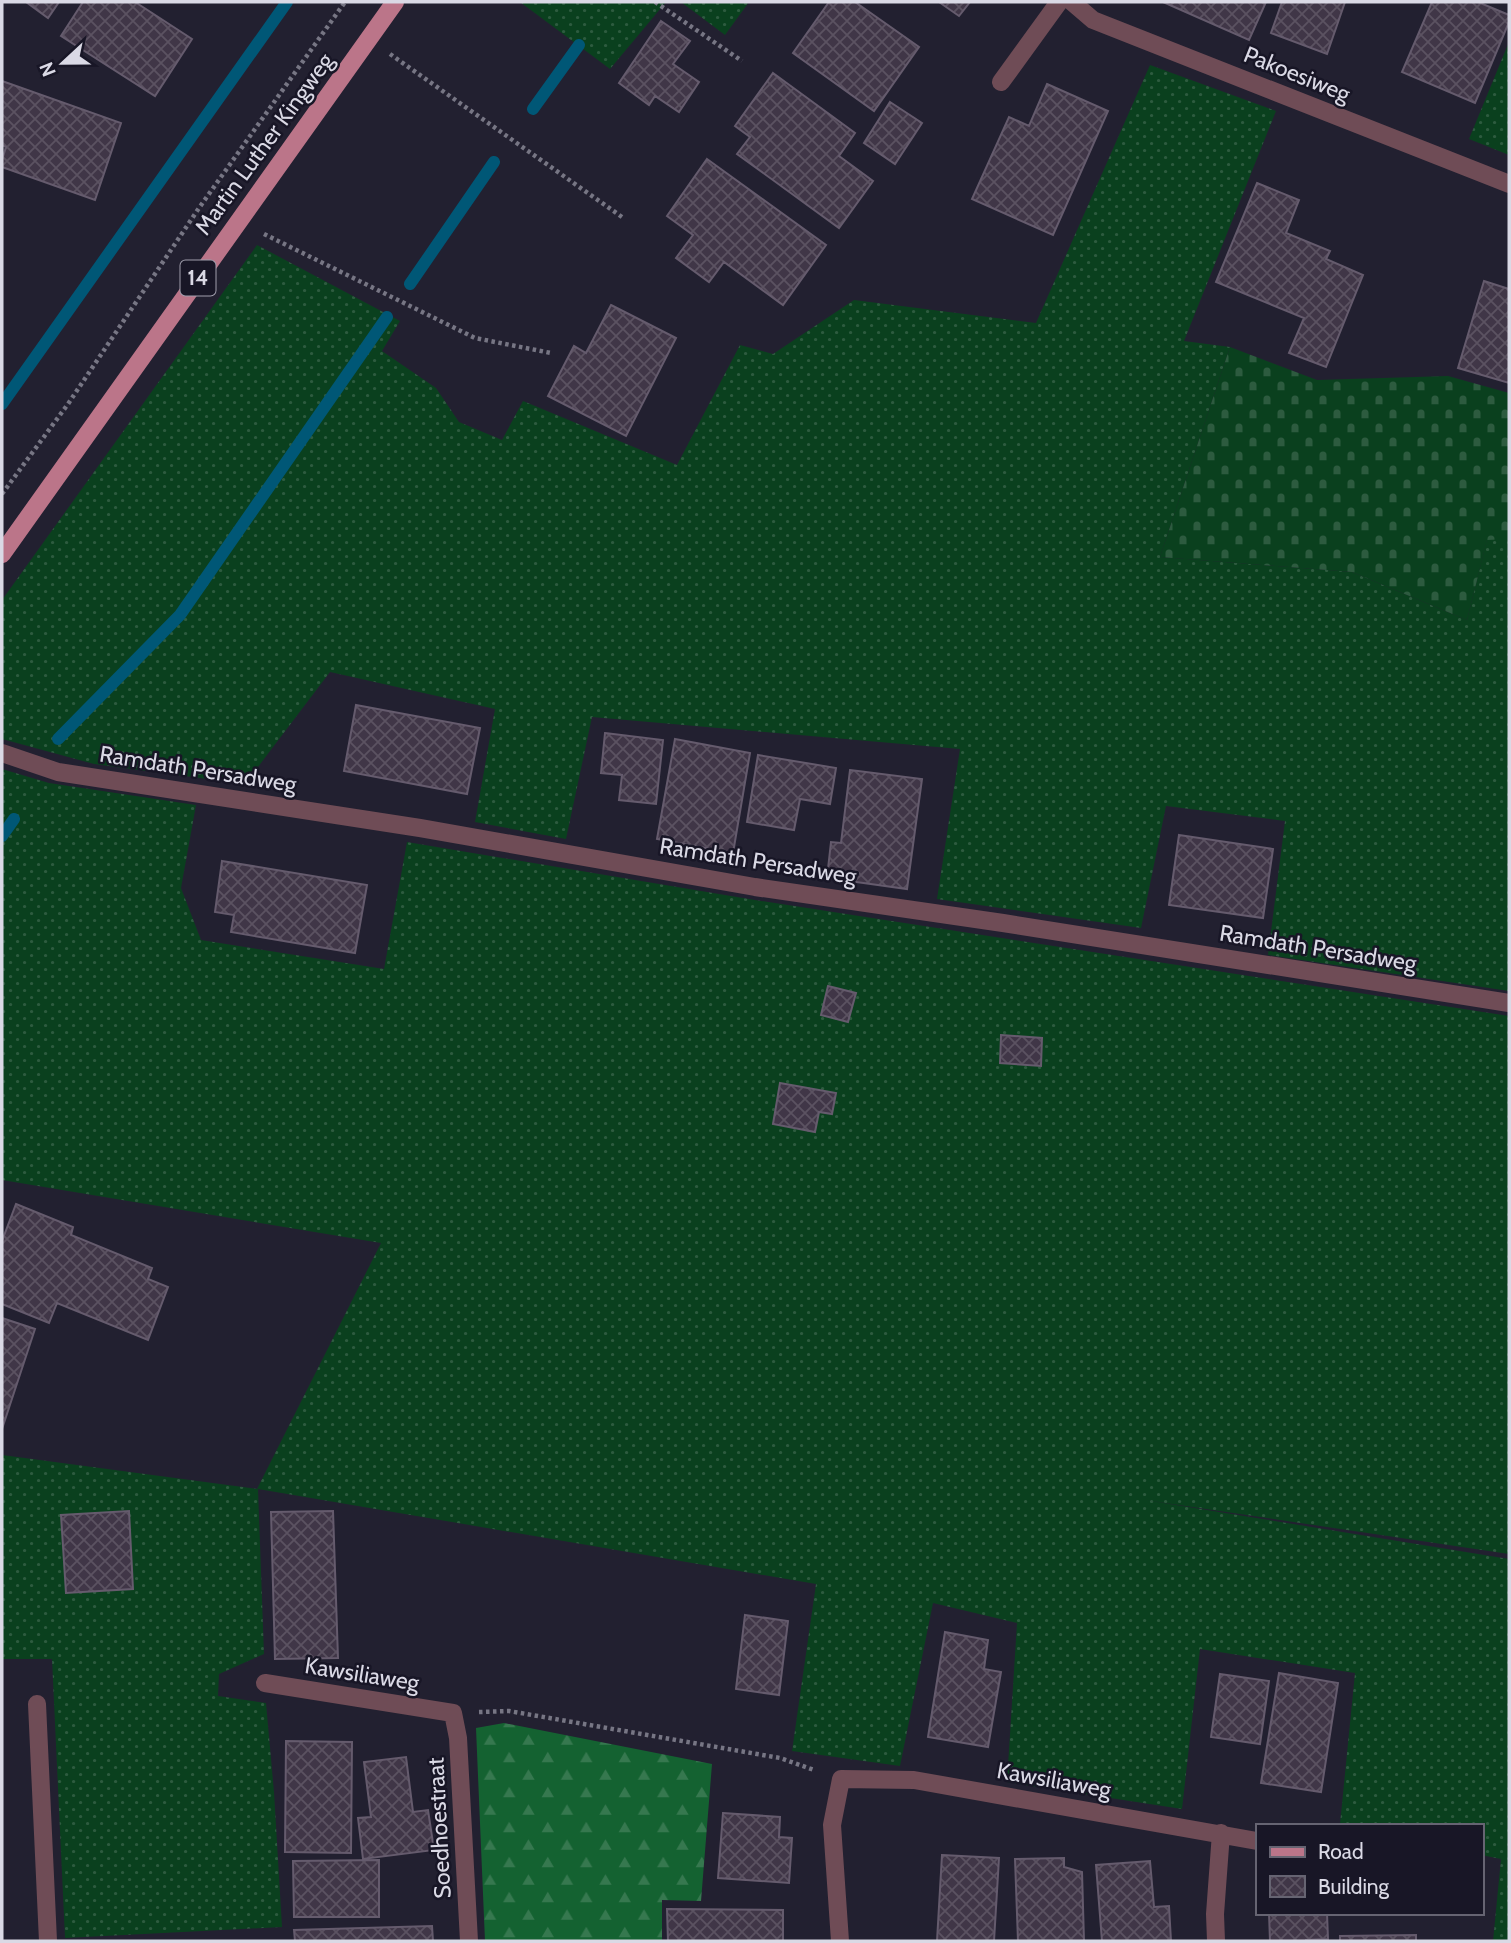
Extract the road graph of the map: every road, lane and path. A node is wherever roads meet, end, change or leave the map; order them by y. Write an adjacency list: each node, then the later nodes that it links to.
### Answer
1 (345, 2): 13 (path)
2 (395, 2): 6 (main road, Martin Luther Kingweg / 14)
3 (655, 2): 7 (path)
4 (1059, 2): 8 (street)
5 (1072, 2): 9 (street, Pakoesiweg)
6 (369, 39): 10 (path); 11 (main road, Martin Luther Kingweg / 14)
7 (742, 61)
8 (1002, 82)
9 (1509, 184)
10 (622, 217)
11 (238, 222): 12 (path); 14 (main road, Martin Luther Kingweg / 14)
12 (551, 353)
13 (2, 494)
14 (2, 554)
15 (2, 753): 16 (street, Ramdath Persadweg)
16 (1509, 1003)
17 (265, 1684): 19 (street, Kawsiliaweg)
18 (37, 1704): 23 (street)
19 (453, 1713): 20 (path); 24 (street, Soedhoestraat)
20 (841, 1779): 21 (street, Kawsiliaweg); 25 (street)
21 (1221, 1833): 22 (street, Kawsiliaweg); 26 (street)
22 (1256, 1841)
23 (48, 1941)
24 (469, 1941)
25 (840, 1941)
26 (1216, 1941)

